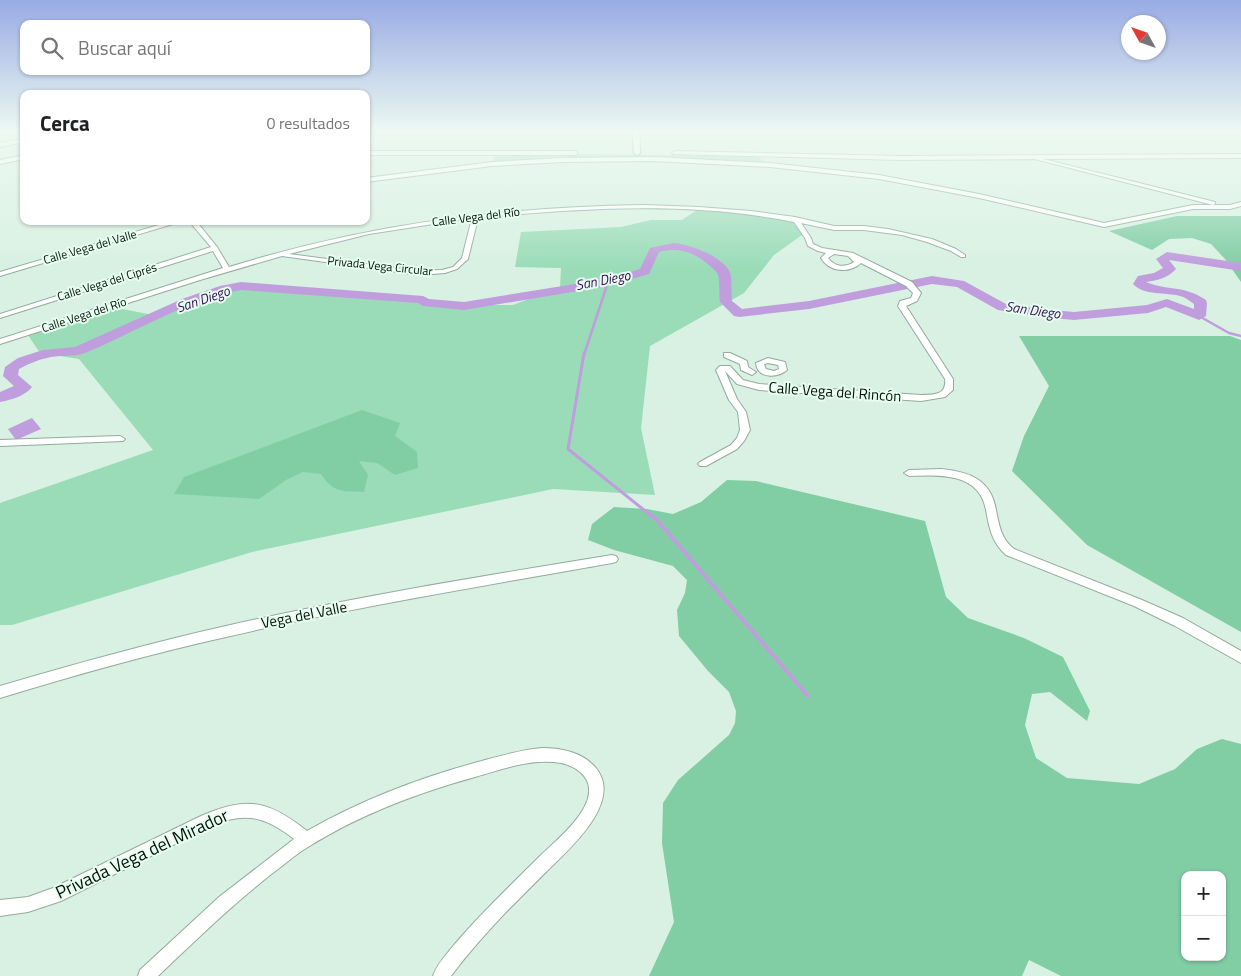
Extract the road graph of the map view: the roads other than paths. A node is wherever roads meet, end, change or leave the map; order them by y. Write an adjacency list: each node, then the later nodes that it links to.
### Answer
1 (385, 178): 4 (street)
2 (872, 178): 6 (street)
3 (1111, 178): 6 (street)
4 (370, 179)
5 (1241, 204): 6 (street)
6 (1230, 207): 7 (street)
7 (1241, 210)
8 (475, 217): 9 (street, Calle Vega del Río); 14 (street, Calle Vega del Río); 14 (street, Privada Vega Circular)
9 (795, 219): 13 (street); 15 (street, Calle Vega del Río)
10 (166, 225): 18 (street, Calle Vega del Valle)
11 (195, 225): 12 (street)
12 (215, 248): 17 (street); 19 (street, Calle Vega del Ciprés)
13 (832, 252): 16 (street, Calle Vega del Rincón); 16 (street)
14 (278, 255): 17 (street, Calle Vega del Río)
15 (963, 256)
16 (856, 258): 24 (street, Calle Vega del Rincón)
17 (227, 270): 20 (street, Calle Vega del Río)
18 (0, 274)
19 (0, 316)
20 (0, 342)
21 (727, 355): 23 (street)
22 (763, 371): 23 (street)
23 (752, 372): 24 (street)
24 (735, 379): 27 (street, Calle Vega del Rincón)
25 (120, 438): 26 (street)
26 (0, 443)
27 (703, 464)
28 (909, 473): 30 (street)
29 (612, 559): 31 (street, Vega del Valle)
30 (1241, 657)
31 (0, 692)
32 (306, 839): 33 (street, Privada Vega del Mirador); 34 (street); 35 (street)
33 (0, 908)
34 (146, 976)
35 (441, 976)

